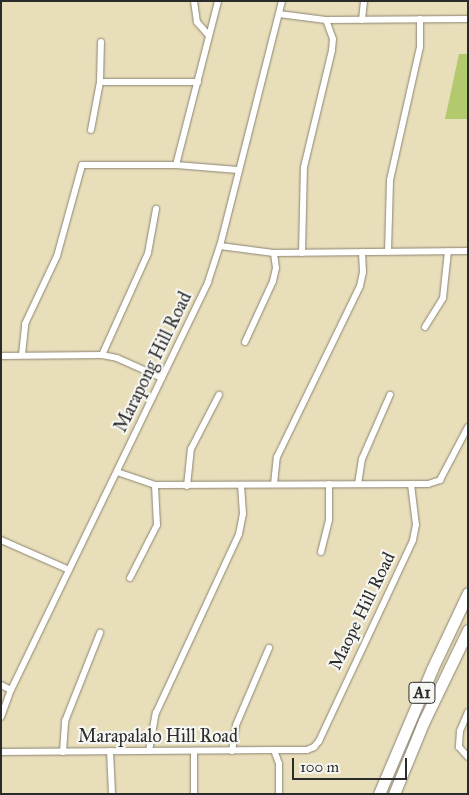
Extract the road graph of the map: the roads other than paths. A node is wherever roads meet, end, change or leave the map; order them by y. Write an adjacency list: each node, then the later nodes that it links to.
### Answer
1 (194, 1): 10 (street)
2 (218, 1): 10 (street)
3 (282, 1): 5 (street, Marapong Hill Road)
4 (364, 1): 9 (street)
5 (279, 14): 8 (street); 16 (street, Marapong Hill Road)
6 (420, 19): 7 (street); 9 (street); 22 (street)
7 (468, 19)
8 (326, 20): 9 (street); 24 (street)
9 (362, 20)
10 (209, 36): 13 (street)
11 (101, 42): 12 (street)
12 (100, 82): 13 (street); 14 (street)
13 (198, 82): 15 (street)
14 (91, 130)
15 (176, 165): 16 (street); 29 (street)
16 (238, 170): 18 (street, Marapong Hill Road)
17 (156, 209): 27 (street)
18 (220, 246): 23 (street); 30 (street, Marapong Hill Road)
19 (448, 251): 20 (street); 22 (street); 25 (street)
20 (468, 251)
21 (362, 252): 22 (street); 24 (street); 35 (street)
22 (388, 252)
23 (274, 253): 24 (street); 26 (street)
24 (302, 253)
25 (425, 327)
26 (245, 342)
27 (102, 355): 29 (street); 30 (street)
28 (1, 356): 29 (street)
29 (22, 356)
30 (162, 378): 34 (street, Marapong Hill Road)
31 (219, 395): 41 (street)
32 (390, 395): 37 (street)
33 (468, 427): 38 (street)
34 (117, 472): 39 (street); 44 (street, Marapong Hill Road)
35 (274, 484): 36 (street); 40 (street)
36 (328, 484): 37 (street); 43 (street)
37 (358, 484): 38 (street)
38 (412, 484): 54 (street, Maope Hill Road)
39 (155, 485): 41 (street); 45 (street)
40 (241, 485): 41 (street); 58 (street)
41 (187, 486)
42 (1, 540): 44 (street)
43 (321, 552)
44 (69, 570): 51 (street, Marapong Hill Road)
45 (130, 578)
46 (468, 593): 66 (highway, A1)
47 (468, 630): 67 (highway, A1)
48 (100, 632): 61 (street)
49 (268, 648): 55 (street)
50 (1, 685): 51 (street)
51 (11, 690): 53 (street, Marapong Hill Road)
52 (468, 712): 62 (street)
53 (1, 717)
54 (314, 747): 56 (street, Marapalalo Hill Road)
55 (232, 750): 56 (street, Marapalalo Hill Road); 59 (street, Marapalalo Hill Road)
56 (274, 750): 65 (street)
57 (110, 751): 58 (street, Marapalalo Hill Road); 61 (street, Marapalalo Hill Road); 63 (street)
58 (149, 751): 59 (street, Marapalalo Hill Road)
59 (194, 751): 64 (street)
60 (1, 752): 61 (street, Marapalalo Hill Road)
61 (64, 752)
62 (468, 757)
63 (112, 794)
64 (194, 794)
65 (280, 794)
66 (379, 794)
67 (394, 794)

